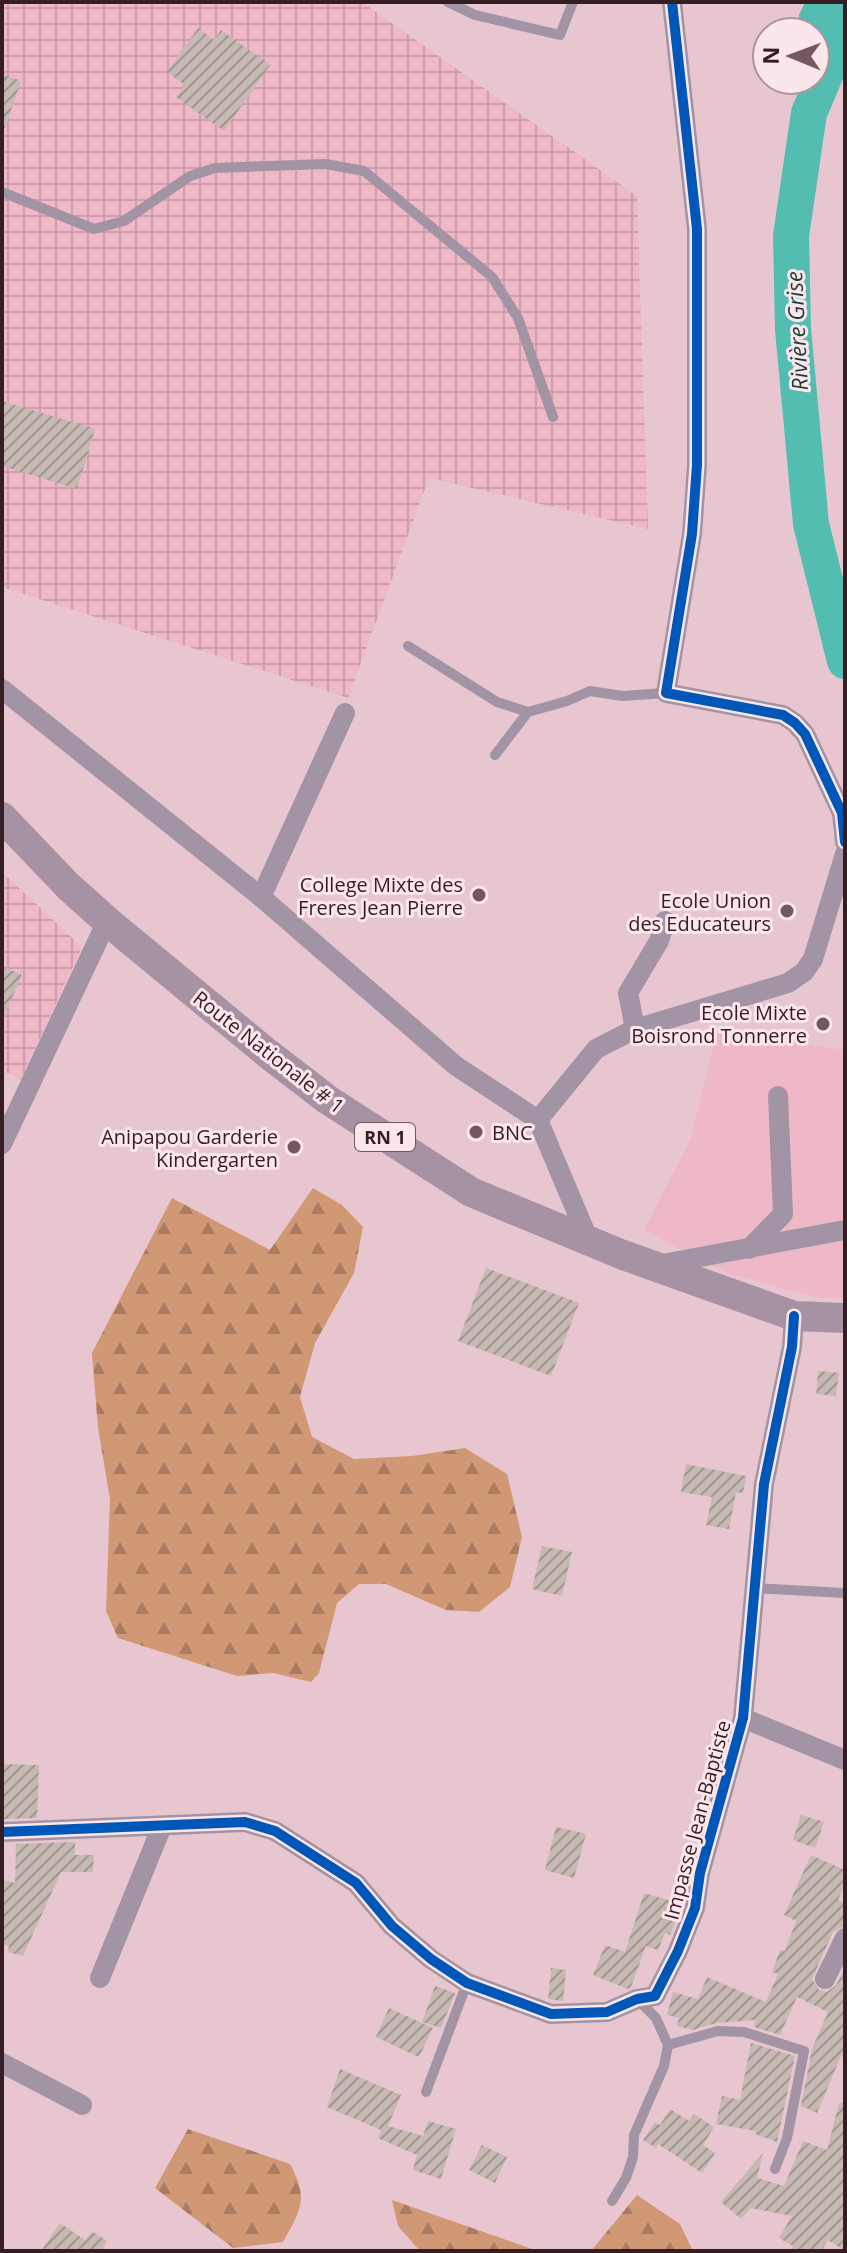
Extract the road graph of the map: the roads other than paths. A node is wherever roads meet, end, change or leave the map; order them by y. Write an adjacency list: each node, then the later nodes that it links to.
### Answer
1 (448, 2): 2 (lane)
2 (573, 2)
3 (672, 2): 8 (street)
4 (2, 192): 5 (lane)
5 (553, 417)
6 (408, 646): 9 (lane)
7 (2, 689): 15 (street)
8 (666, 693): 9 (lane); 13 (street)
9 (528, 712): 11 (lane)
10 (345, 713): 15 (street)
11 (495, 755)
12 (2, 817): 16 (main road, Route Nationale # 1 / RN 1)
13 (845, 842)
14 (845, 854): 18 (street)
15 (261, 897): 20 (street)
16 (107, 921): 21 (street); 23 (main road, Route Nationale # 1 / RN 1)
17 (665, 921): 18 (street)
18 (635, 1029): 20 (street)
19 (778, 1096): 24 (street)
20 (538, 1120): 23 (street)
21 (2, 1144)
22 (845, 1230): 24 (street)
23 (589, 1241): 25 (main road, Route Nationale # 1 / RN 1)
24 (749, 1249): 25 (street)
25 (653, 1266): 26 (main road, Route Nationale # 1 / RN 1)
26 (794, 1316): 27 (main road, Route Nationale # 1 / RN 1); 28 (street, Impasse Jean-Baptiste)
27 (845, 1318)
28 (755, 1588): 29 (lane); 30 (street, Impasse Jean-Baptiste)
29 (845, 1593)
30 (743, 1718): 31 (street); 38 (street, Impasse Jean-Baptiste)
31 (845, 1760)
32 (162, 1826): 33 (street, Impasse Jean-Baptiste); 35 (street); 37 (street, Impasse Jean-Baptiste)
33 (2, 1832)
34 (845, 1938): 36 (street)
35 (100, 1978)
36 (825, 1979)
37 (467, 1983): 38 (street, Impasse Jean-Baptiste); 41 (lane)
38 (637, 1999): 39 (lane)
39 (668, 2045): 43 (lane); 44 (lane)
40 (2, 2063): 42 (street)
41 (426, 2092)
42 (82, 2105)
43 (775, 2169)
44 (612, 2201)

